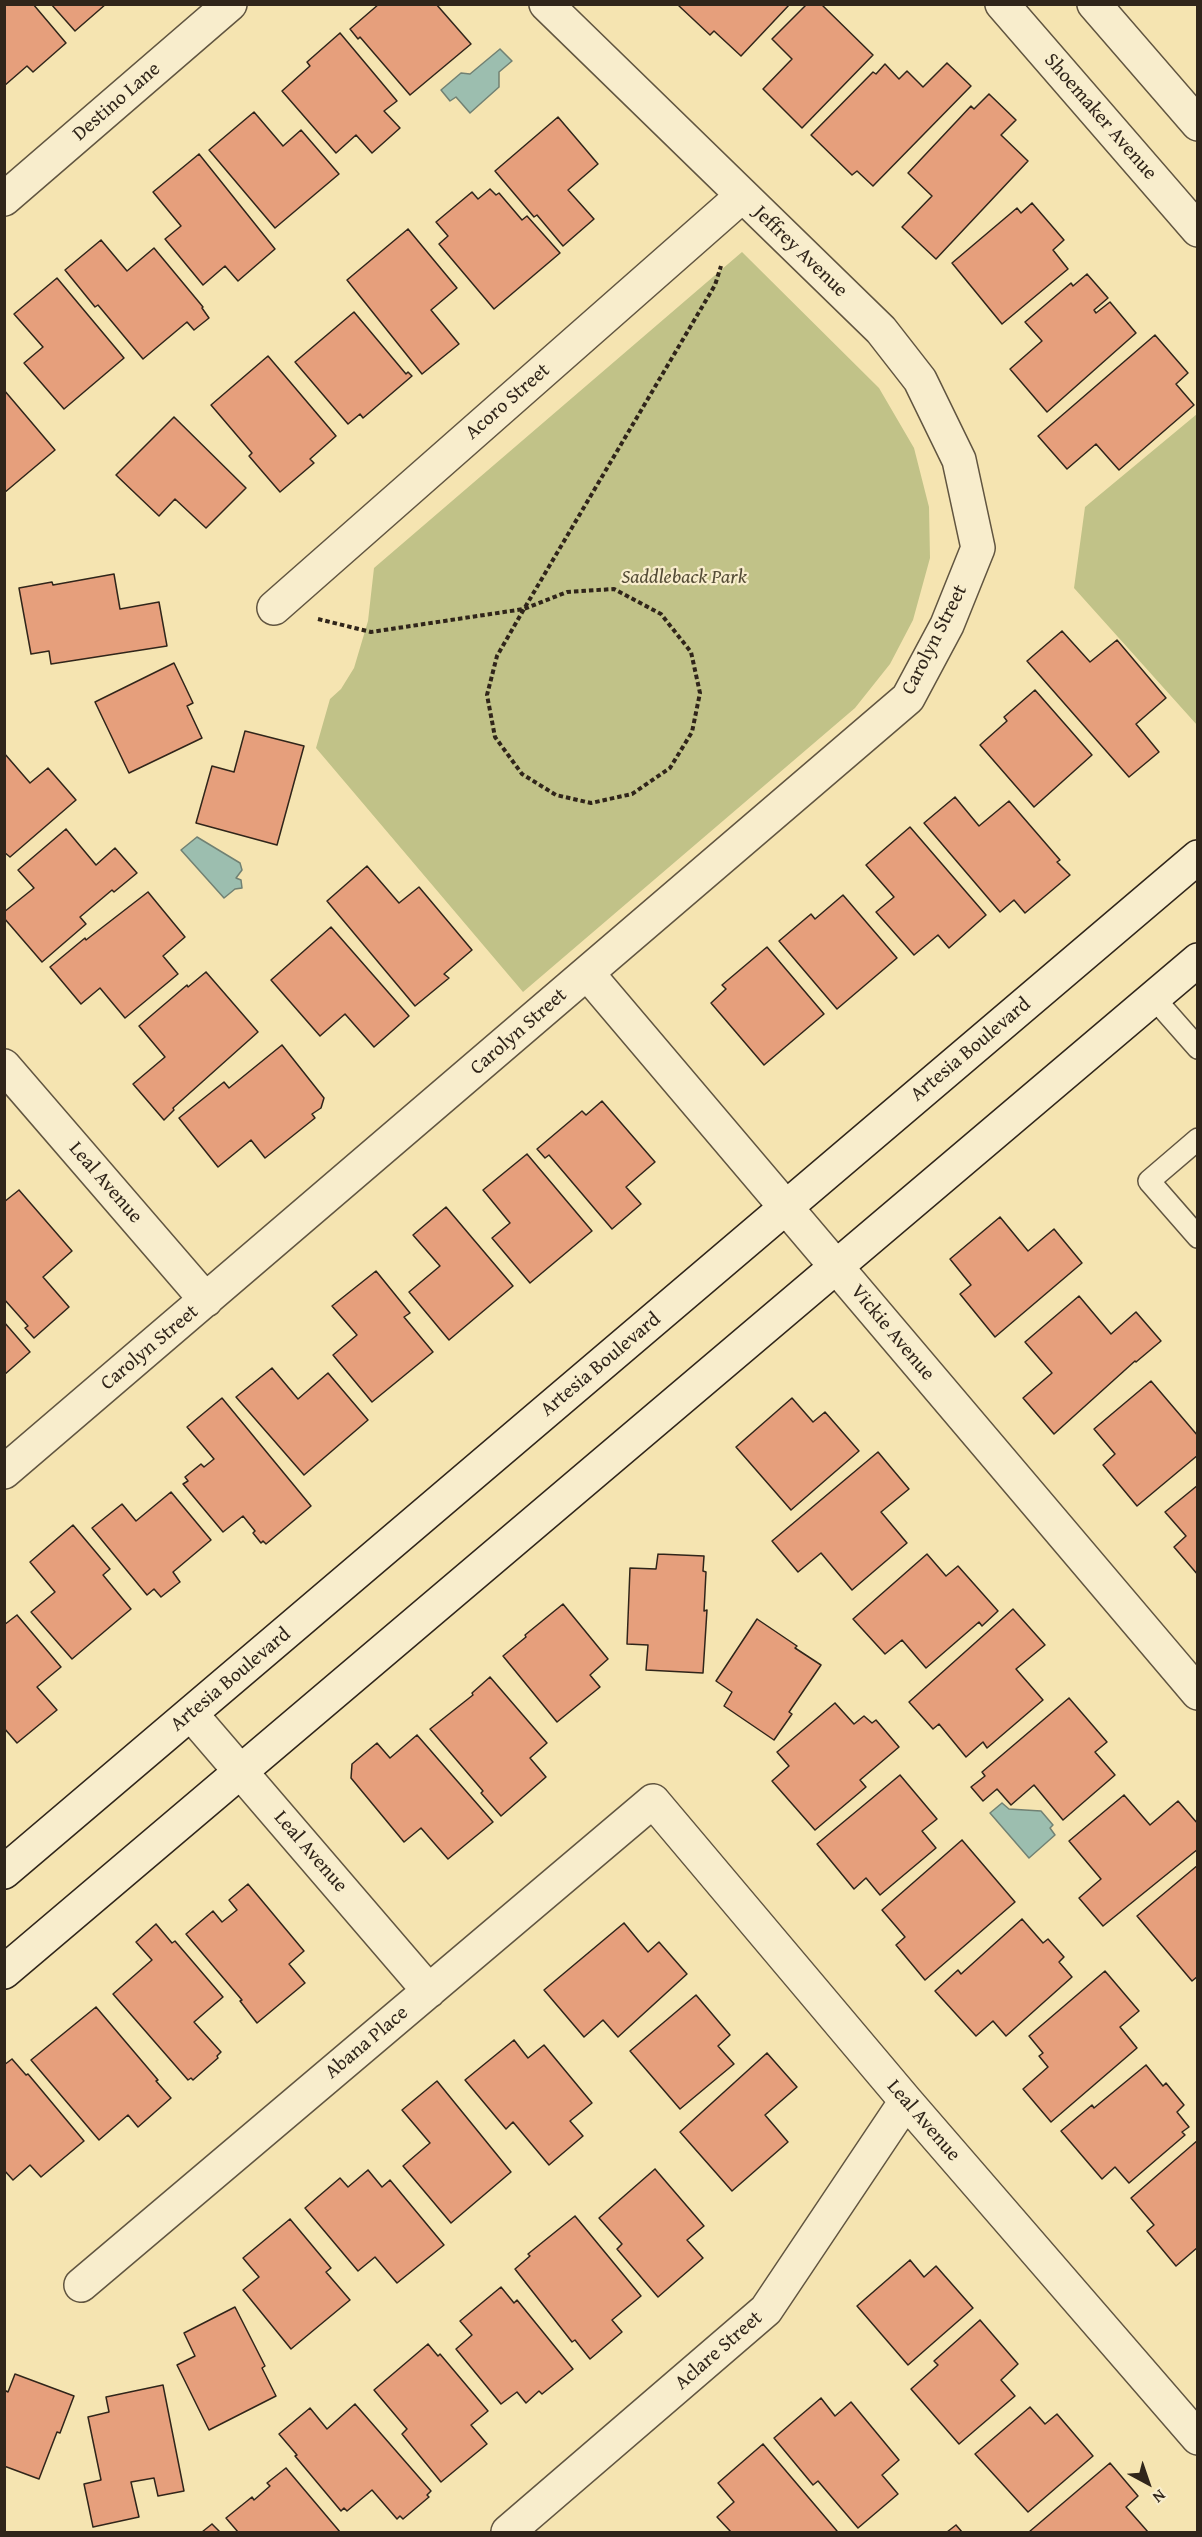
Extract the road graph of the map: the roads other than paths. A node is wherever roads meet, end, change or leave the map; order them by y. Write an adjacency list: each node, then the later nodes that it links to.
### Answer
1 (230, 4): 7 (street, Destino Lane)
2 (546, 4): 6 (street, Jeffrey Avenue)
3 (1002, 4): 8 (street, Shoemaker Avenue)
4 (1094, 4): 5 (street)
5 (1197, 124)
6 (742, 196): 9 (street, Jeffrey Avenue); 10 (street, Acoro Street)
7 (4, 199)
8 (1197, 230)
9 (978, 548): 13 (street, Carolyn Street)
10 (274, 608)
11 (1197, 857): 18 (street, Artesia Boulevard)
12 (1197, 960): 14 (street)
13 (587, 973): 18 (street, Vickie Avenue); 21 (street, Carolyn Street)
14 (1153, 997): 15 (lane); 20 (street)
15 (1197, 1048)
16 (4, 1065): 21 (street, Leal Avenue)
17 (1197, 1139): 19 (lane)
18 (786, 1207): 20 (street, Vickie Avenue); 24 (street, Artesia Boulevard)
19 (1197, 1237)
20 (836, 1266): 23 (street, Vickie Avenue); 25 (street)
21 (206, 1300): 22 (street, Carolyn Street)
22 (4, 1472)
23 (1197, 1693)
24 (191, 1714): 25 (street, Leal Avenue); 27 (street, Artesia Boulevard)
25 (241, 1772): 28 (street); 29 (street, Leal Avenue)
26 (653, 1801): 29 (street, Abana Place); 30 (street, Leal Avenue)
27 (4, 1872)
28 (4, 1972)
29 (429, 1991): 31 (street, Abana Place)
30 (906, 2101): 32 (street, Leal Avenue); 33 (street, Aclare Street)
31 (81, 2285)
32 (1197, 2438)
33 (508, 2532)

